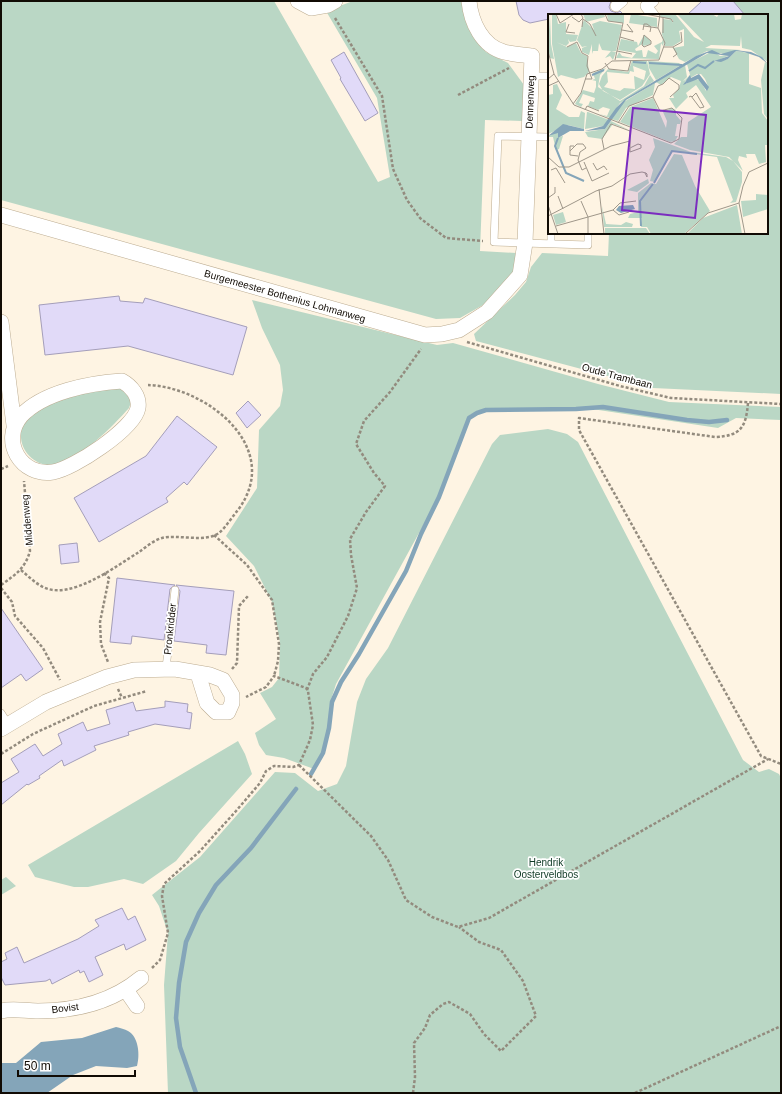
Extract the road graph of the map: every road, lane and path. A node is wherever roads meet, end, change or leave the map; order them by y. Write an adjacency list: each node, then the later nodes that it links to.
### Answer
1 (298, 1): 4 (street)
2 (469, 1): 6 (street)
3 (653, 1): 5 (street)
4 (332, 3): 15 (path)
5 (652, 14)
6 (532, 56): 7 (street, Dennenweg); 9 (path)
7 (531, 76): 8 (lane); 10 (street, Dennenweg)
8 (548, 76)
9 (458, 95)
10 (529, 137): 11 (lane); 15 (lane); 16 (street, Dennenweg)
11 (548, 137)
12 (1, 216): 20 (street, Burgemeester Bothenius Lohmanweg)
13 (551, 234): 17 (lane)
14 (588, 234): 17 (lane)
15 (494, 242): 16 (lane)
16 (525, 243): 17 (lane); 19 (street, Burgemeester Bothenius Lohmanweg)
17 (551, 244)
18 (1, 322): 21 (street)
19 (459, 330): 20 (street, Burgemeester Bothenius Lohmanweg); 23 (path, Oude Trambaan)
20 (425, 335): 38 (path)
21 (3, 358): 25 (street)
22 (131, 386): 25 (street); 26 (street); 27 (path)
23 (748, 402): 24 (path, Oude Trambaan); 46 (path)
24 (781, 404)
25 (14, 425): 26 (street)
26 (25, 466): 28 (path, Middenweg)
27 (214, 535): 29 (path); 36 (path)
28 (21, 570): 29 (path); 30 (path, Middenweg)
29 (104, 573): 35 (path)
30 (1, 587): 40 (path)
31 (175, 590): 33 (lane, Pronkridder)
32 (248, 596): 37 (path)
33 (166, 668): 34 (street, Pronkridder); 35 (street, Pronkridder)
34 (198, 674): 37 (street, Pronkridder); 42 (street)
35 (113, 675): 40 (street, Pronkridder); 41 (path)
36 (274, 676): 38 (path); 42 (path)
37 (223, 680): 42 (street)
38 (307, 690): 48 (path)
39 (147, 691): 41 (path)
40 (66, 694): 43 (path); 44 (street, Pronkridder)
41 (122, 698): 43 (path)
42 (232, 704)
43 (76, 714): 45 (path)
44 (3, 722)
45 (1, 754)
46 (768, 759): 47 (path); 49 (path)
47 (781, 764)
48 (299, 765): 49 (path); 50 (path)
49 (458, 927): 55 (path)
50 (141, 978): 51 (street, Bovist)
51 (126, 990): 52 (street); 53 (street, Bovist)
52 (137, 1006)
53 (1, 1011)
54 (781, 1026): 56 (path)
55 (413, 1093)
56 (635, 1093)

